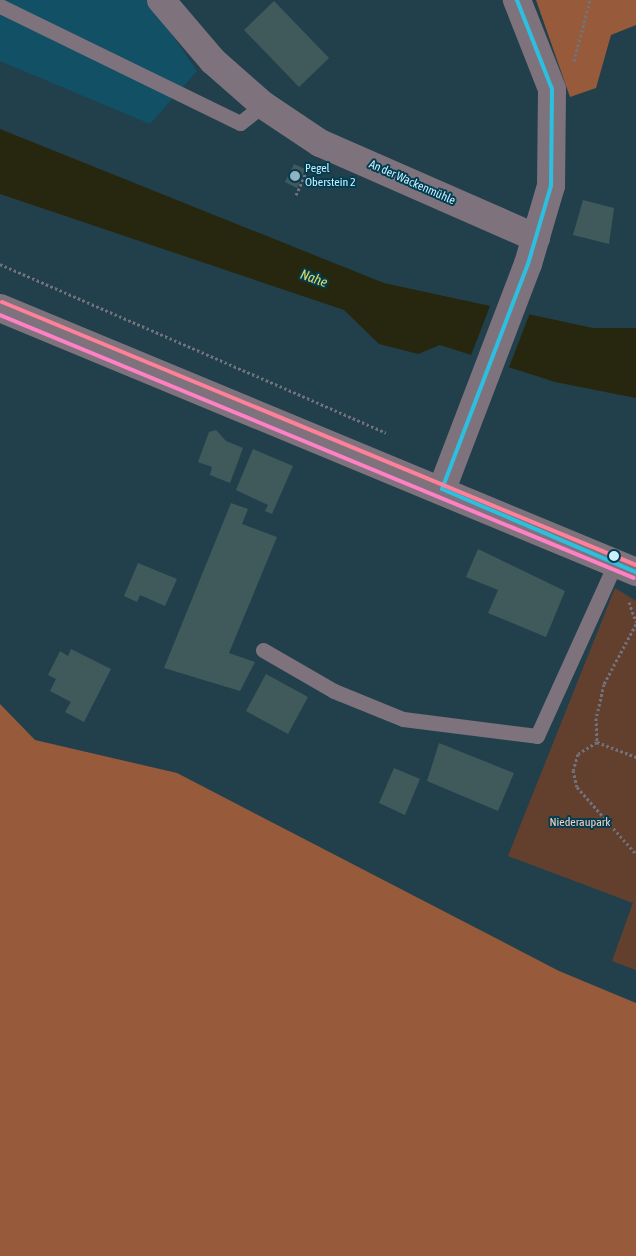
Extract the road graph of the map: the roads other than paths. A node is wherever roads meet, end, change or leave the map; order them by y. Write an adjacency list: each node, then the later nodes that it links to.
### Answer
1 (161, 0): 4 (street, An der Wackenmühle)
2 (517, 0): 5 (street)
3 (0, 6): 4 (lane)
4 (263, 105): 5 (street, An der Wackenmühle)
5 (536, 238): 7 (street)
6 (0, 308): 7 (street)
7 (442, 489): 8 (street)
8 (626, 568): 9 (lane)
9 (263, 650)

